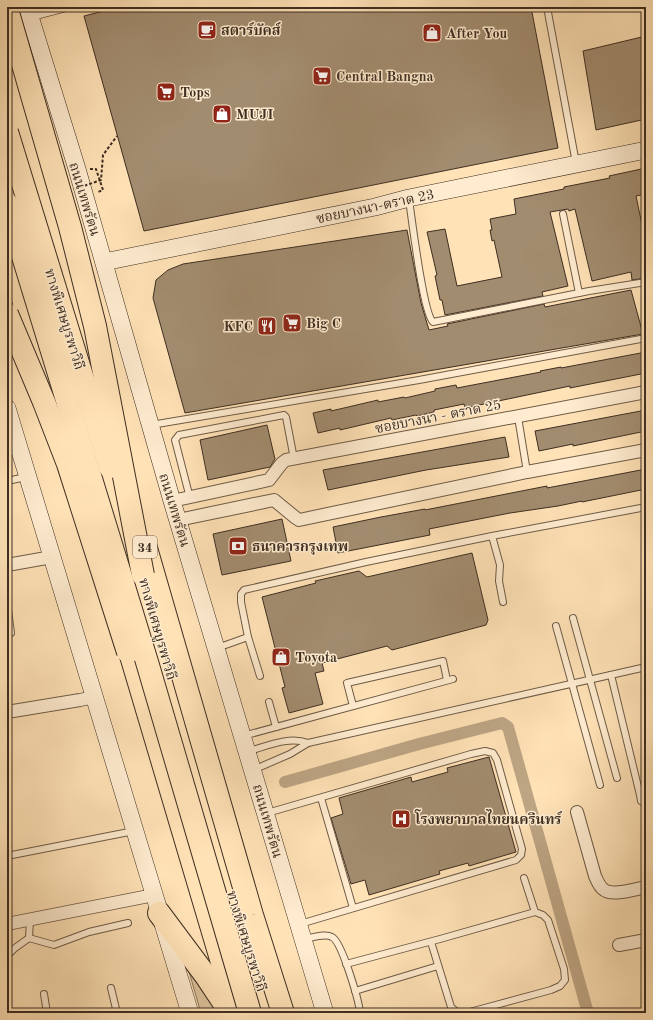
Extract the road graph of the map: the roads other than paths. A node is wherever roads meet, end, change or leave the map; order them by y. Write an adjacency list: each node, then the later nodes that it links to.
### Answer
1 (70, 7): 4 (lane)
2 (547, 7): 8 (lane)
3 (7, 9): 36 (highway, bridge)
4 (29, 12): 13 (main road, ถนนเทพรัตน)
5 (7, 81): 91 (highway, 34)
6 (7, 132): 36 (highway, ทางพิเศษบูรพาวิถี, bridge)
7 (646, 150): 8 (main road, ซอยบางนา-ตราด 23)
8 (576, 165): 9 (main road, ซอยบางนา-ตราด 23)
9 (409, 198): 13 (main road, ซอยบางนา-ตราด 23); 15 (lane)
10 (7, 204): 89 (highway, ทางพิเศษบูรพาวิถี, bridge)
11 (563, 214): 15 (lane)
12 (7, 247): 88 (highway)
13 (104, 262): 21 (main road, ถนนเทพรัตน)
14 (646, 282): 15 (lane)
15 (579, 293)
16 (7, 314): 88 (highway, bridge)
17 (646, 338): 21 (lane)
18 (646, 392): 20 (street, ซอยบางนา - ตราด 25)
19 (7, 408): 25 (main road)
20 (518, 417): 23 (street, ซอยบางนา - ตราด 25); 24 (lane)
21 (150, 425): 29 (main road, ถนนเทพรัตน)
22 (646, 450): 24 (street)
23 (294, 459): 27 (street, ซอยบางนา - ตราด 25); 28 (lane)
24 (527, 472): 30 (street)
25 (28, 477): 26 (lane); 34 (main road)
26 (7, 481)
27 (246, 486): 28 (street, ซอยบางนา - ตราด 25); 30 (street)
28 (190, 498): 29 (street, ซอยบางนา - ตราด 25)
29 (172, 500): 32 (main road, ถนนเทพรัตน)
30 (250, 506): 32 (street)
31 (646, 507): 33 (lane)
32 (178, 520): 43 (main road, ถนนเทพรัตน)
33 (492, 536): 37 (lane); 42 (lane)
34 (52, 557): 35 (street); 49 (main road)
35 (7, 565)
36 (143, 575): 90 (highway, ทางพิเศษบูรพาวิถี)
37 (503, 602)
38 (7, 603): 41 (lane)
39 (573, 618): 47 (lane)
40 (556, 626): 48 (lane)
41 (12, 633)
42 (248, 637): 43 (lane); 46 (lane)
43 (216, 648): 54 (main road, ถนนเทพรัตน)
44 (646, 667): 45 (lane)
45 (611, 675): 47 (lane); 60 (lane)
46 (260, 676)
47 (590, 679): 48 (lane); 57 (lane)
48 (571, 684): 55 (lane); 58 (lane)
49 (95, 697): 52 (street); 63 (main road)
50 (269, 702): 53 (lane)
51 (353, 706): 51 (lane); 53 (lane)
52 (7, 712)
53 (276, 727): 54 (lane)
54 (245, 743): 55 (lane); 56 (main road, ถนนเทพรัตน)
55 (308, 743): 56 (lane)
56 (253, 770): 62 (main road, ถนนเทพรัตน)
57 (617, 778)
58 (600, 784)
59 (321, 798): 62 (lane); 68 (lane); 68 (lane)
60 (646, 803)
61 (577, 812): 66 (street)
62 (266, 814): 73 (main road, ถนนเทพรัตน)
63 (134, 831): 64 (lane); 67 (main road)
64 (7, 856)
65 (524, 878): 69 (lane)
66 (646, 887)
67 (156, 904): 70 (street); 86 (main road); 87 (highway)
68 (353, 908): 73 (lane)
69 (535, 912): 76 (lane); 94 (lane)
70 (30, 920): 72 (street); 74 (lane)
71 (128, 923): 74 (lane)
72 (7, 924)
73 (300, 932): 79 (lane); 92 (main road, ถนนเทพรัตน)
74 (30, 938): 78 (lane)
75 (646, 940): 77 (street)
76 (430, 942): 79 (lane); 80 (lane)
77 (619, 945)
78 (7, 956)
79 (346, 964): 82 (lane)
80 (438, 966): 82 (lane); 94 (lane)
81 (111, 988): 85 (lane)
82 (354, 991): 93 (lane)
83 (44, 994): 84 (lane)
84 (47, 1013)
85 (117, 1013)
86 (190, 1013)
87 (230, 1013)
88 (237, 1013)
89 (250, 1013)
90 (268, 1013)
91 (282, 1013)
92 (325, 1013)
93 (360, 1013)
94 (464, 1013)

